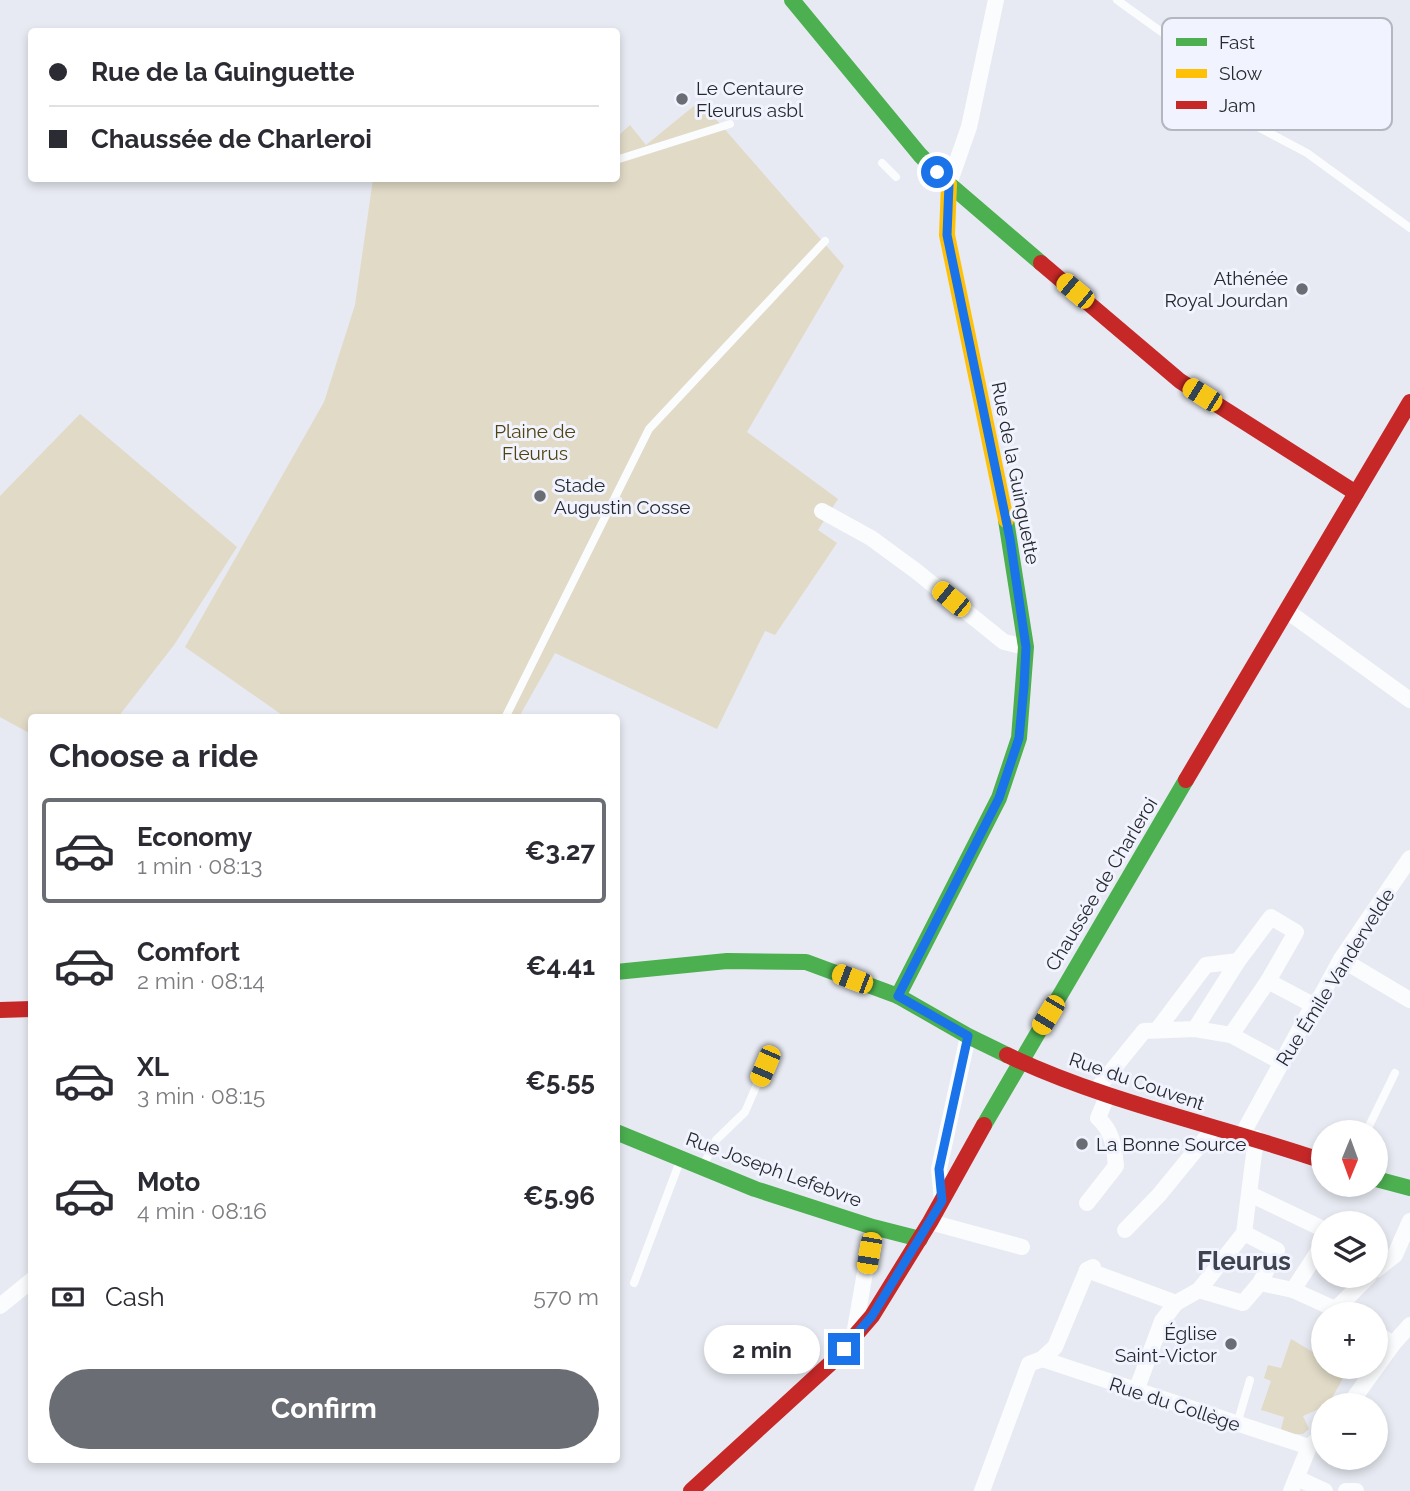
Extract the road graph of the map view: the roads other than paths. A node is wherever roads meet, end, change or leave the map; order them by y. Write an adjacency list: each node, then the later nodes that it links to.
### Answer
1 (792, 0): 10 (main road)
2 (996, 0): 10 (street)
3 (1117, 0): 4 (lane)
4 (1162, 32)
5 (730, 124): 7 (lane)
6 (1264, 130): 11 (lane)
7 (620, 159)
8 (882, 163): 9 (lane)
9 (896, 177)
10 (949, 184): 14 (main road); 17 (main road, Rue de la Guinguette)
11 (1410, 228)
12 (825, 241): 19 (lane)
13 (1410, 402): 14 (main road, Chaussée de Charleroi)
14 (1356, 493): 16 (main road, Chaussée de Charleroi)
15 (822, 511): 17 (street)
16 (1287, 611): 18 (street); 34 (main road, Chaussée de Charleroi)
17 (1026, 647): 25 (main road, Rue de la Guinguette)
18 (1410, 700)
19 (507, 714)
20 (1410, 858): 21 (street, Rue Émile Vandervelde)
21 (1341, 959): 26 (street); 27 (street, Rue Émile Vandervelde)
22 (1238, 961): 24 (street); 30 (street); 31 (street)
23 (620, 972): 25 (main road, Rue du Couvent)
24 (1268, 981): 27 (street); 32 (street)
25 (898, 996): 33 (main road, Rue du Couvent)
26 (1410, 1000)
27 (1312, 1005): 35 (street, Rue Émile Vandervelde)
28 (28, 1009): 29 (main road)
29 (0, 1010)
30 (1195, 1029): 31 (street); 32 (street)
31 (1157, 1030): 38 (street)
32 (1231, 1035): 35 (street)
33 (968, 1036): 34 (main road, Rue du Couvent); 49 (street)
34 (1020, 1061): 38 (main road, Rue du Couvent); 49 (main road, Chaussée de Charleroi)
35 (1281, 1062): 42 (street, Rue Émile Vandervelde)
36 (765, 1066): 45 (lane)
37 (1395, 1073): 39 (lane)
38 (1102, 1092): 40 (main road, Rue du Couvent); 50 (street)
39 (1372, 1120)
40 (1213, 1129): 42 (main road, Rue du Couvent); 55 (street)
41 (620, 1134): 44 (main road, Rue Joseph Lefebvre)
42 (1249, 1137): 43 (main road, Rue du Couvent); 48 (street)
43 (1311, 1157)
44 (681, 1158): 45 (main road, Rue Joseph Lefebvre); 62 (lane)
45 (702, 1168): 54 (main road, Rue Joseph Lefebvre)
46 (1388, 1182): 47 (main road)
47 (1410, 1188)
48 (1250, 1194): 53 (street); 56 (street)
49 (942, 1201): 52 (main road, Chaussée de Charleroi)
50 (1087, 1203)
51 (1410, 1221): 59 (street)
52 (930, 1222): 57 (main road, Chaussée de Charleroi); 58 (street)
53 (1311, 1222)
54 (873, 1227): 57 (main road, Rue Joseph Lefebvre); 72 (street)
55 (1125, 1230)
56 (1244, 1233): 63 (street); 65 (street)
57 (920, 1239): 72 (main road, Chaussée de Charleroi)
58 (1022, 1247)
59 (1388, 1259)
60 (1311, 1262): 66 (street)
61 (28, 1283): 70 (street)
62 (634, 1283)
63 (1260, 1283): 65 (street); 66 (street)
64 (1360, 1288): 68 (street)
65 (1199, 1290): 69 (street)
66 (1293, 1290): 67 (street)
67 (1321, 1302)
68 (1349, 1302)
69 (1176, 1303): 75 (street); 77 (street)
70 (0, 1306)
71 (1410, 1325): 74 (street)
72 (854, 1338): 82 (main road, Chaussée de Charleroi)
73 (1388, 1341): 74 (street)
74 (1393, 1344): 78 (street)
75 (1042, 1359): 77 (street, Rue du Collège); 83 (street)
76 (1250, 1380): 79 (lane)
77 (1136, 1391): 79 (street, Rue du Collège)
78 (1358, 1393)
79 (1237, 1424): 80 (street, Rue du Collège)
80 (1309, 1447): 81 (street)
81 (1294, 1484): 84 (street)
82 (691, 1491)
83 (982, 1491)
84 (1325, 1491)
85 (1346, 1491): 86 (street)
86 (1356, 1491)

